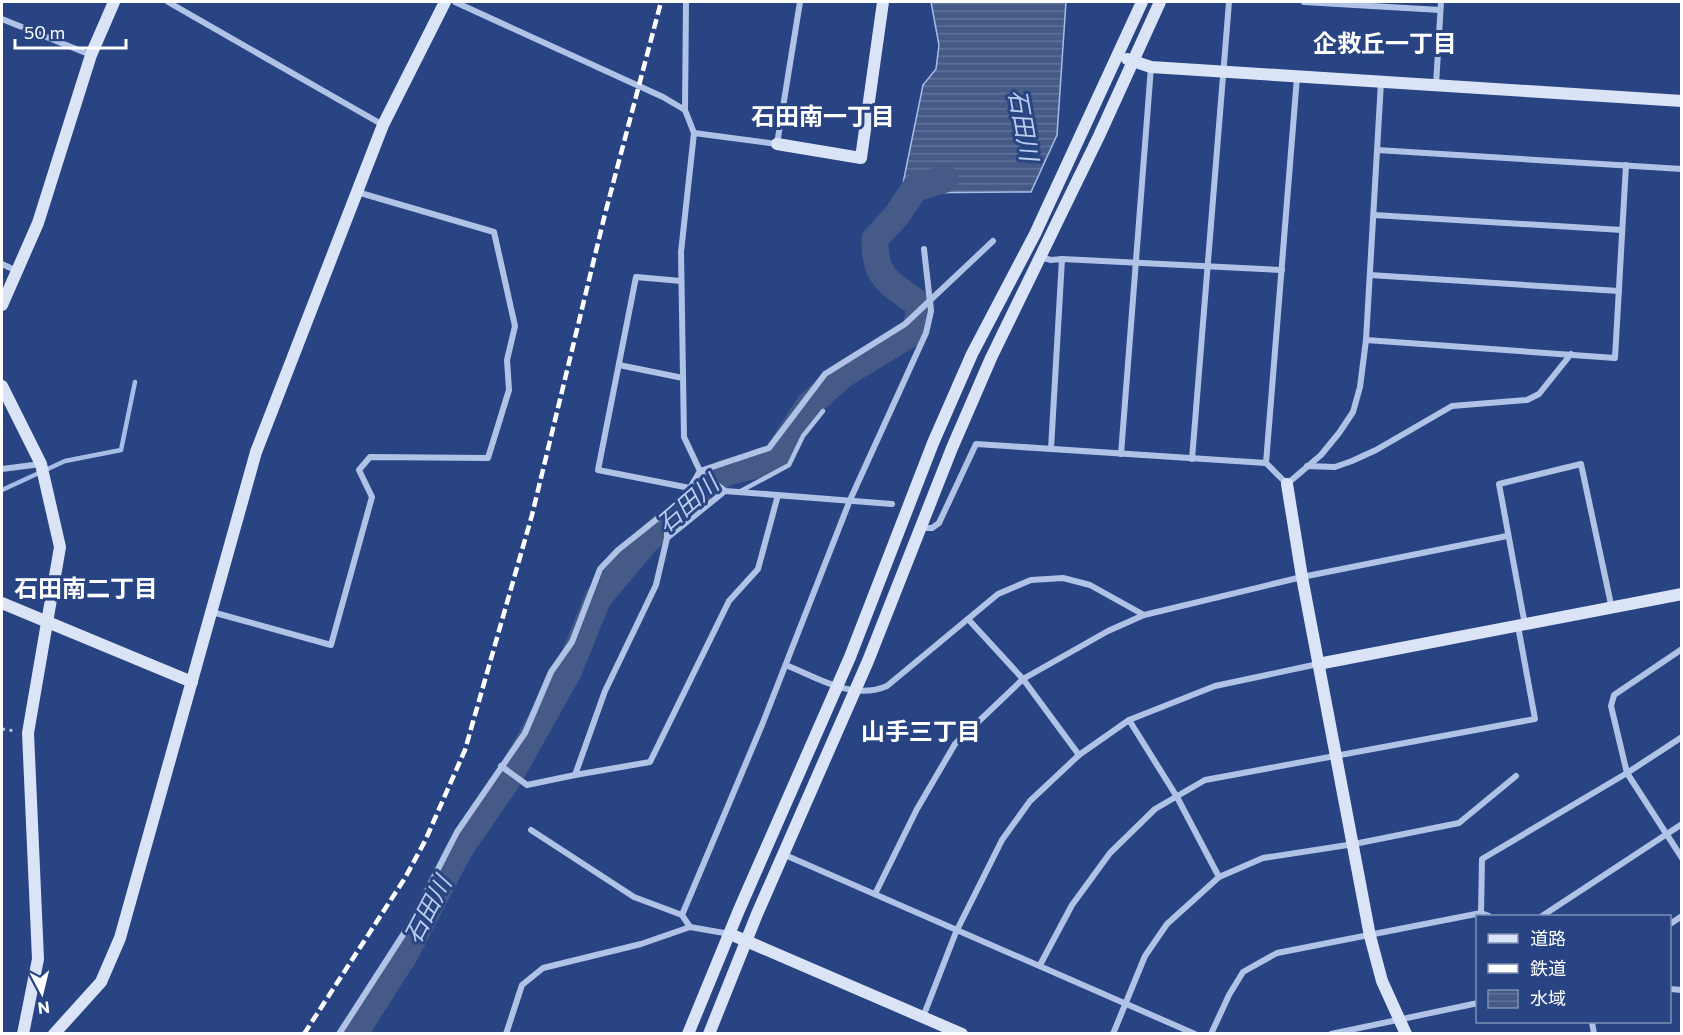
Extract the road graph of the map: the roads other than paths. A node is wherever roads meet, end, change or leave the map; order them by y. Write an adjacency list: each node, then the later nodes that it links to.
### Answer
1 (114, 2): 15 (street)
2 (168, 2): 25 (street)
3 (445, 2): 25 (street)
4 (455, 2): 24 (street)
5 (686, 2): 24 (street)
6 (800, 2): 27 (street)
7 (883, 2): 27 (street)
8 (1142, 2): 16 (street)
9 (1160, 2): 17 (street)
10 (1229, 2): 19 (street)
11 (1304, 2): 13 (street)
12 (1441, 2): 13 (street)
13 (1440, 10): 22 (street)
14 (2, 19): 15 (street)
15 (91, 55): 42 (street)
16 (1117, 55): 17 (street); 87 (street)
17 (1133, 62): 18 (street); 36 (street)
18 (1151, 67): 19 (street); 39 (street)
19 (1222, 72): 20 (street); 40 (street)
20 (1298, 77): 21 (street); 41 (street)
21 (1382, 82): 22 (street); 28 (street)
22 (1436, 86): 23 (street)
23 (1682, 101)
24 (685, 110): 26 (street)
25 (383, 125): 31 (street)
26 (693, 133): 27 (street); 44 (street)
27 (777, 144)
28 (1377, 150): 29 (street); 32 (street)
29 (1626, 165): 30 (street); 33 (street)
30 (1682, 169)
31 (357, 192): 77 (street); 77 (street)
32 (1374, 215): 33 (street); 43 (street)
33 (1622, 230): 45 (street)
34 (993, 241): 46 (street)
35 (924, 249): 46 (street)
36 (1040, 256): 37 (street); 70 (street)
37 (1062, 259): 39 (street); 54 (street)
38 (2, 264): 42 (street)
39 (1136, 264): 40 (street); 55 (street)
40 (1207, 267): 41 (street); 56 (street)
41 (1282, 270): 58 (street)
42 (17, 271): 47 (street)
43 (1370, 275): 45 (street); 48 (street)
44 (681, 281): 50 (street); 51 (street)
45 (1619, 291): 49 (street)
46 (930, 303): 61 (street); 67 (street)
47 (2, 305)
48 (1366, 340): 49 (street); 59 (street)
49 (1571, 354): 59 (street)
50 (619, 365): 51 (street); 63 (street)
51 (683, 378): 61 (street)
52 (2, 386): 57 (street)
53 (823, 411): 65 (lane)
54 (1051, 449): 55 (street); 70 (street)
55 (1121, 454): 56 (street)
56 (1192, 459): 58 (street)
57 (41, 464): 60 (street); 80 (street)
58 (1266, 464): 62 (street)
59 (1306, 466): 62 (street)
60 (2, 470)
61 (700, 471): 63 (street); 64 (street)
62 (1287, 484): 73 (street)
63 (690, 488): 69 (street)
64 (725, 492): 65 (street); 72 (street)
65 (738, 492): 66 (street)
66 (778, 495): 67 (street); 95 (street)
67 (850, 500): 68 (street); 84 (street)
68 (892, 504)
69 (667, 511): 72 (street); 93 (street)
70 (921, 528): 88 (street)
71 (1507, 536): 73 (street); 76 (street); 81 (street)
72 (667, 538): 95 (street)
73 (1302, 577): 78 (street); 83 (street)
74 (1682, 594): 76 (street)
75 (2, 603): 80 (street)
76 (1612, 609): 81 (street)
77 (211, 612): 86 (street)
78 (1144, 615): 79 (street); 85 (street)
79 (968, 619): 85 (street); 88 (street)
80 (47, 623): 86 (street); 121 (street)
81 (1522, 626): 83 (street); 92 (street)
82 (1682, 649): 94 (street)
83 (1318, 664): 89 (street); 92 (street)
84 (786, 665): 87 (street); 107 (street)
85 (1023, 679): 91 (street); 105 (street)
86 (192, 682): 122 (street)
87 (837, 686): 88 (street); 112 (street)
88 (855, 693): 102 (street)
89 (1129, 720): 91 (street); 97 (street)
90 (1682, 737): 94 (street)
91 (1079, 755): 111 (street)
92 (1336, 756): 97 (street); 101 (street)
93 (501, 766): 95 (street); 123 (street)
94 (1627, 773): 100 (street); 106 (street)
95 (575, 775)
96 (1516, 776): 101 (street)
97 (1177, 796): 104 (street); 115 (street)
98 (1682, 824): 100 (street)
99 (531, 830): 107 (street)
100 (1666, 834): 103 (street); 109 (street)
101 (1354, 844): 104 (street); 113 (street)
102 (785, 855): 105 (street); 114 (street)
103 (1682, 858)
104 (1219, 877): 116 (street)
105 (875, 894): 111 (street)
106 (1481, 913): 108 (street); 113 (street)
107 (682, 915): 110 (street)
108 (1486, 915)
109 (1544, 915)
110 (690, 927): 112 (street); 124 (street)
111 (956, 932): 115 (street); 118 (street)
112 (730, 934): 114 (street); 125 (street)
113 (1370, 936): 119 (street); 129 (street)
114 (747, 941): 118 (street); 126 (street)
115 (1040, 966): 116 (street)
116 (1125, 1002): 127 (street); 128 (street)
117 (1476, 1003): 119 (street)
118 (923, 1017): 120 (street)
119 (1400, 1020): 130 (street); 131 (street)
120 (956, 1032)
121 (23, 1034)
122 (54, 1034)
123 (339, 1034)
124 (506, 1034)
125 (688, 1034)
126 (709, 1034)
127 (1113, 1034)
128 (1195, 1034)
129 (1211, 1034)
130 (1331, 1034)
131 (1406, 1034)

